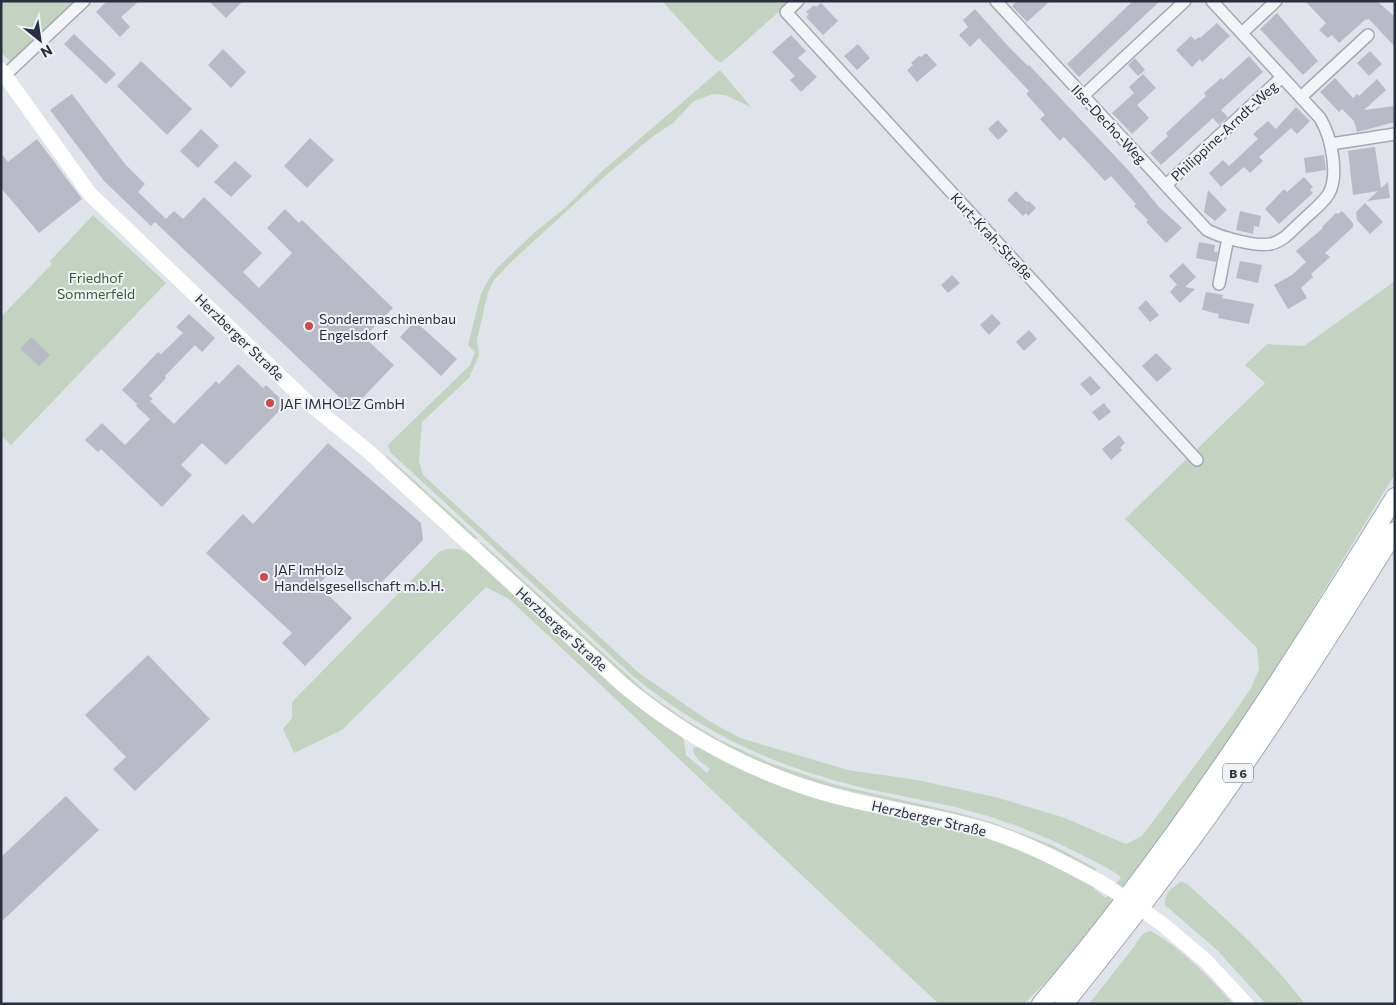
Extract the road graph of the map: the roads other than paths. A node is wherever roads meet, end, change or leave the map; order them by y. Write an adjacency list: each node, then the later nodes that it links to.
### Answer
1 (84, 1): 9 (street)
2 (798, 1): 18 (street, Kurt-Krah-Straße)
3 (996, 1): 11 (street, Ilse-Decho-Weg)
4 (1185, 1): 11 (street)
5 (1212, 1): 7 (street, Ilse-Decho-Weg)
6 (1276, 1): 7 (street)
7 (1242, 33): 10 (street, Ilse-Decho-Weg)
8 (1368, 35): 12 (street)
9 (2, 75): 23 (main road, Herzberger Straße, bridge)
10 (1282, 77): 12 (street, Ilse-Decho-Weg); 15 (street, Philippine-Arndt-Weg)
11 (1083, 96): 15 (street, Ilse-Decho-Weg)
12 (1301, 97): 14 (street, Ilse-Decho-Weg)
13 (1395, 134): 14 (street)
14 (1331, 144): 16 (street, Ilse-Decho-Weg)
15 (1166, 185): 16 (street, Ilse-Decho-Weg)
16 (1228, 238): 17 (street)
17 (1219, 284)
18 (1197, 460)
19 (1395, 497): 21 (main road, B 6)
20 (1395, 531): 22 (main road, B 6)
21 (1041, 1004)
22 (1064, 1004)
23 (1246, 1004)

